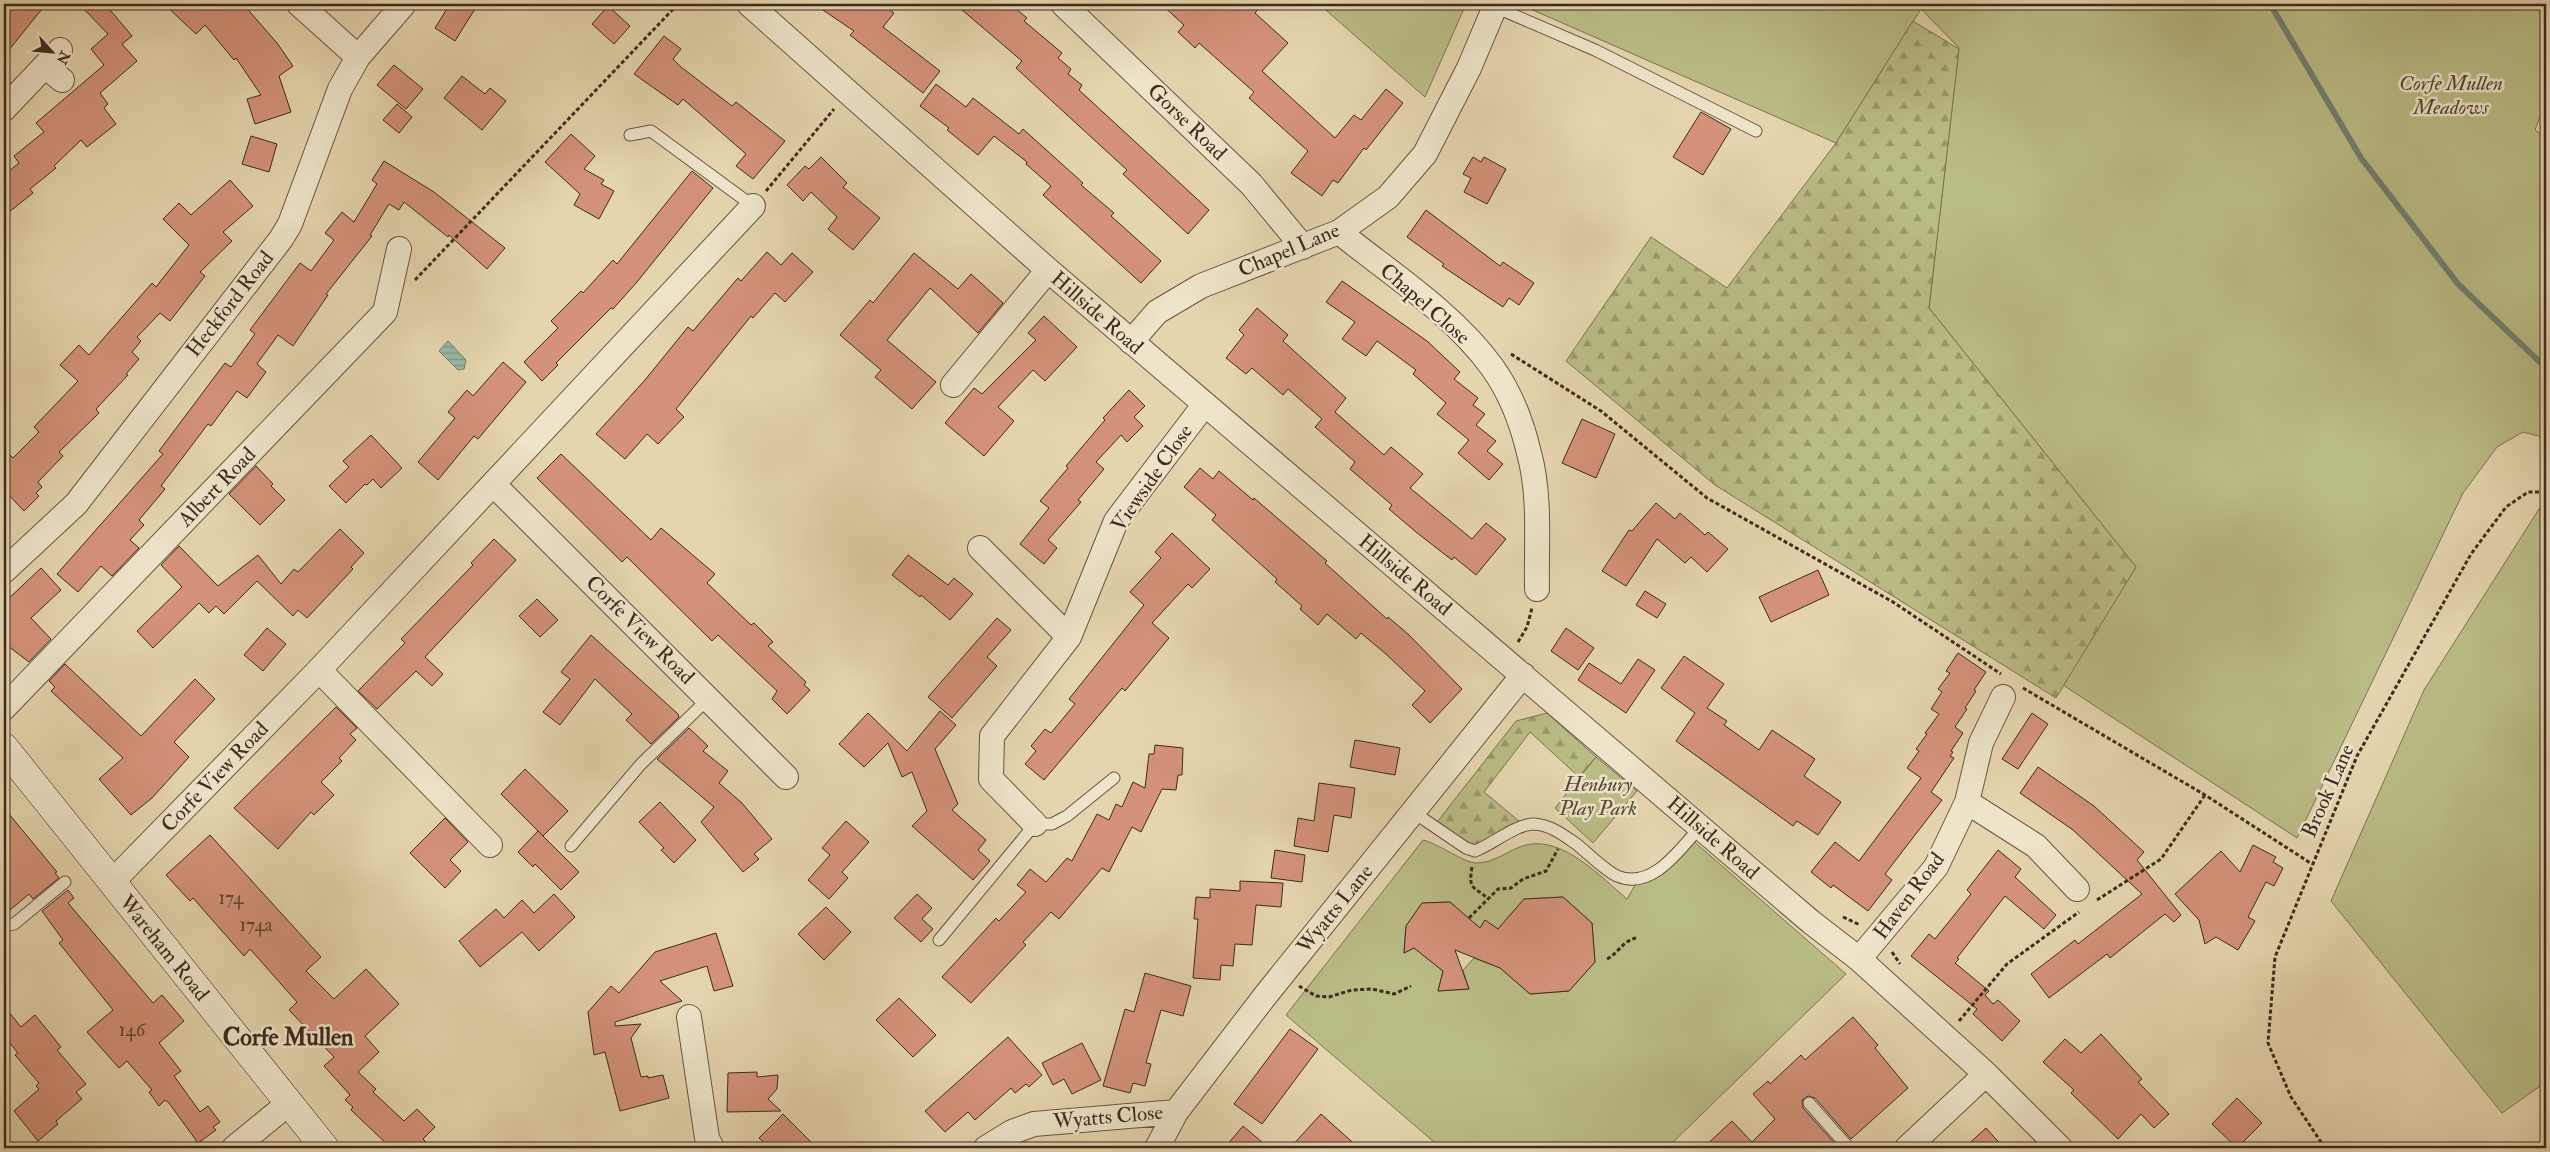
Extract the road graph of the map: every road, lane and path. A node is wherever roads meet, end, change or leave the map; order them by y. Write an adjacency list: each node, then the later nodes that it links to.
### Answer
1 (299, 4): 7 (street)
2 (404, 4): 7 (street, Heckford Road)
3 (678, 4): 18 (path)
4 (749, 4): 9 (street, Hillside Road)
5 (1063, 4): 15 (street, Gorse Road)
6 (1495, 6): 11 (lane); 14 (street, Chapel Lane)
7 (358, 57): 26 (street, Heckford Road)
8 (56, 65): 10 (street)
9 (848, 91): 13 (path); 17 (street, Hillside Road)
10 (4, 109)
11 (1756, 131)
12 (630, 135): 13 (lane)
13 (754, 206): 23 (street, Corfe View Road)
14 (1339, 232): 15 (street, Chapel Lane); 27 (street, Chapel Close)
15 (1303, 247): 19 (street, Chapel Lane)
16 (400, 249): 33 (street, Albert Road)
17 (1048, 270): 19 (street, Hillside Road); 21 (street)
18 (412, 284)
19 (1130, 342): 22 (street, Hillside Road)
20 (1510, 353): 31 (path)
21 (953, 385)
22 (1205, 404): 28 (street, Viewside Close); 29 (street, Hillside Road)
23 (493, 484): 30 (street, Corfe View Road); 32 (street, Corfe View Road)
24 (2546, 492): 46 (path, Brook Lane)
25 (980, 548): 28 (street)
26 (4, 571)
27 (1537, 589): 29 (path)
28 (1069, 637): 40 (street, Viewside Close)
29 (1515, 668): 39 (street, Wyatts Lane); 41 (street, Hillside Road)
30 (319, 670): 43 (street); 48 (street, Corfe View Road)
31 (2010, 687): 37 (path); 38 (street, Haven Road)
32 (708, 699): 35 (street, Corfe View Road); 44 (lane)
33 (4, 708)
34 (4, 747): 48 (street, Wareham Road)
35 (786, 777)
36 (1114, 778): 40 (lane)
37 (2205, 795): 46 (path); 50 (path)
38 (1967, 802): 50 (street); 56 (street, Haven Road)
39 (1414, 812): 45 (lane); 57 (street, Wyatts Lane)
40 (1035, 824): 54 (lane)
41 (1700, 827): 42 (lane); 56 (street, Hillside Road)
42 (1564, 836): 45 (lane); 49 (path)
43 (490, 845)
44 (571, 846)
45 (1475, 851): 49 (path)
46 (2312, 864): 73 (path, Brook Lane)
47 (65, 882): 52 (lane)
48 (111, 883): 62 (street, Wareham Road)
49 (1488, 899): 51 (path)
50 (2082, 901): 60 (path)
51 (1469, 918)
52 (4, 926)
53 (1636, 938): 55 (path)
54 (939, 940)
55 (1607, 959)
56 (1859, 959): 60 (street, Hillside Road)
57 (1283, 973): 58 (path); 64 (street, Wyatts Lane)
58 (1412, 986)
59 (689, 1017): 67 (street)
60 (1944, 1038): 61 (street, Hillside Road)
61 (1986, 1074): 71 (street); 72 (street, Hillside Road)
62 (289, 1103): 65 (street); 66 (street, Wareham Road)
63 (1809, 1103): 70 (lane)
64 (1176, 1112): 68 (street, Wyatts Close); 69 (street, Wyatts Lane)
65 (234, 1148)
66 (326, 1148)
67 (712, 1148)
68 (986, 1148)
69 (1157, 1148)
70 (1849, 1148)
71 (1907, 1148)
72 (2060, 1148)
73 (2324, 1148)

